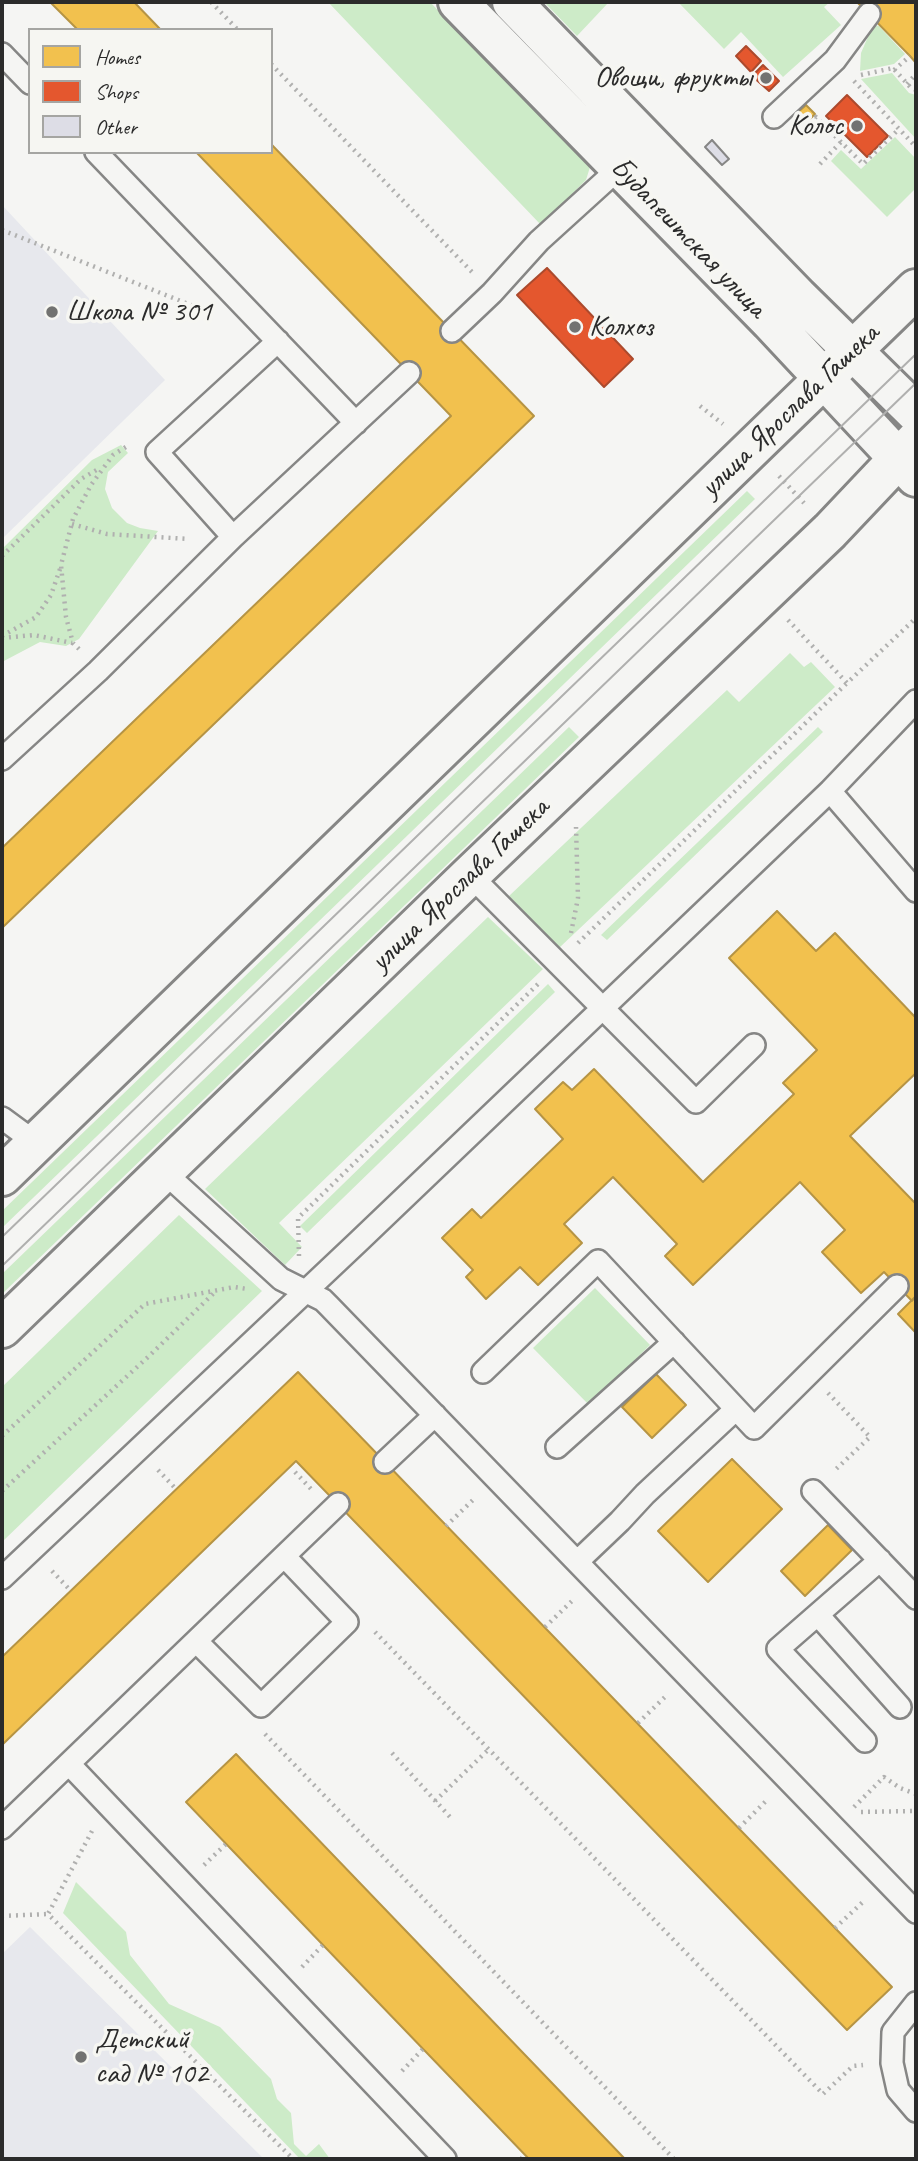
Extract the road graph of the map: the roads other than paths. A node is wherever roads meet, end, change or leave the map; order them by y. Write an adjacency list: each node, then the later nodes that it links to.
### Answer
1 (458, 2): 9 (street, Будапештская улица)
2 (512, 2): 7 (street, Будапештская улица)
3 (869, 14): 6 (lane)
4 (2, 54): 5 (lane)
5 (28, 81)
6 (774, 117)
7 (648, 141): 9 (lane); 13 (street, Будапештская улица)
8 (98, 154): 12 (lane)
9 (620, 169): 11 (lane); 15 (street, Будапештская улица)
10 (916, 289): 13 (street, улица Ярослава Гашека)
11 (452, 331)
12 (278, 341): 17 (lane); 19 (lane)
13 (853, 352): 15 (street, улица Ярослава Гашека); 16 (street, Будапештская улица)
14 (409, 373): 17 (lane)
15 (824, 379): 18 (street, Будапештская улица); 28 (street, улица Ярослава Гашека)
16 (916, 413)
17 (356, 423): 19 (lane)
18 (910, 458): 23 (street, улица Ярослава Гашека)
19 (233, 537): 21 (lane)
20 (916, 701): 22 (lane)
21 (2, 759)
22 (830, 791): 24 (lane); 25 (lane)
23 (470, 875): 25 (lane); 29 (street, улица Ярослава Гашека)
24 (916, 891)
25 (604, 1008): 26 (lane); 32 (lane)
26 (754, 1045)
27 (2, 1118): 28 (lane)
28 (36, 1143): 30 (street, улица Ярослава Гашека)
29 (164, 1171): 32 (lane); 33 (street, улица Ярослава Гашека)
30 (2, 1176)
31 (898, 1286): 36 (lane)
32 (304, 1291): 37 (lane); 45 (lane)
33 (2, 1328)
34 (674, 1342): 35 (lane); 36 (lane); 38 (lane)
35 (483, 1371)
36 (735, 1410): 44 (lane)
37 (435, 1415): 39 (lane); 44 (lane)
38 (556, 1447)
39 (385, 1462)
40 (813, 1491): 43 (lane)
41 (338, 1504): 42 (lane)
42 (285, 1557): 48 (lane); 48 (lane)
43 (880, 1560): 46 (lane); 47 (lane)
44 (577, 1562): 53 (lane)
45 (2, 1578)
46 (916, 1598)
47 (818, 1615): 49 (lane); 50 (lane)
48 (196, 1641): 51 (lane)
49 (900, 1707)
50 (865, 1741)
51 (70, 1765): 52 (lane); 56 (lane)
52 (2, 1828)
53 (916, 1912)
54 (916, 2003): 55 (lane)
55 (916, 2111)
56 (445, 2159)

